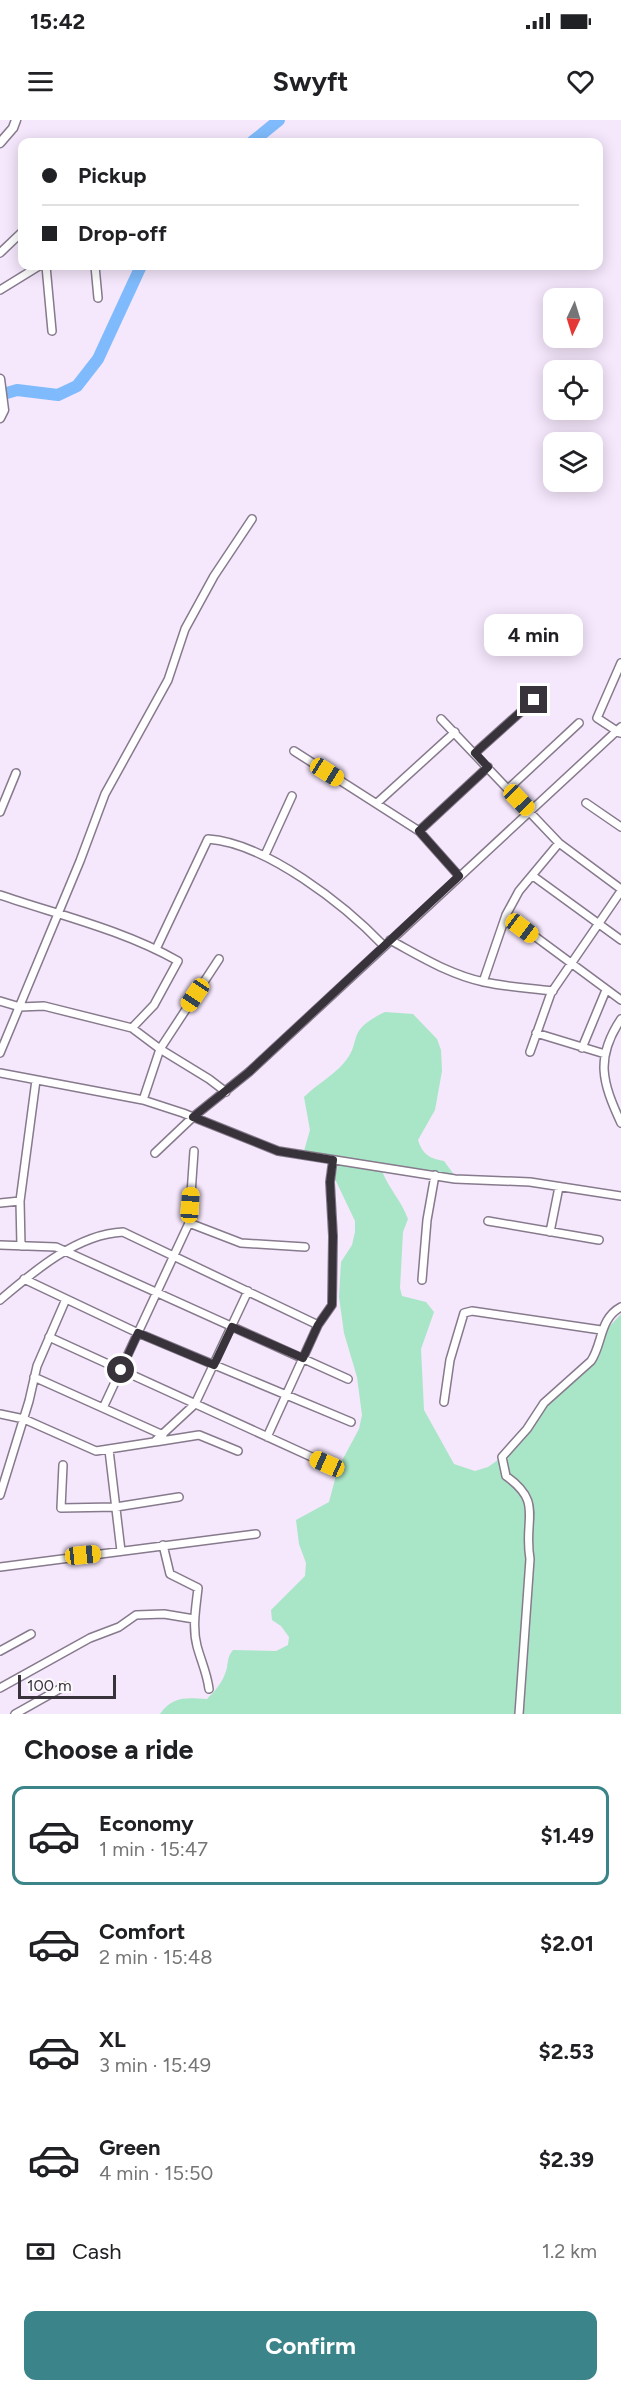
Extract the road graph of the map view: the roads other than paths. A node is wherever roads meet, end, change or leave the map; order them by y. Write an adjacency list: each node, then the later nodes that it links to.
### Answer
1 (16, 120): 2 (street)
2 (0, 143)
3 (18, 236): 4 (street)
4 (0, 253)
5 (32, 270): 8 (street)
6 (46, 270): 10 (street)
7 (95, 270): 9 (street)
8 (0, 290)
9 (98, 298)
10 (52, 331)
11 (0, 379): 12 (street)
12 (0, 418)
13 (252, 519): 38 (street)
14 (621, 663): 18 (street)
15 (534, 700): 21 (street)
16 (441, 718): 19 (street)
17 (579, 723): 24 (street)
18 (619, 730): 28 (street)
19 (455, 732): 21 (street); 26 (street)
20 (294, 751): 26 (street)
21 (475, 753): 22 (street)
22 (488, 767): 24 (street); 31 (street)
23 (16, 773): 29 (street)
24 (508, 789): 28 (street)
25 (292, 796): 33 (street)
26 (377, 803): 31 (street)
27 (586, 803): 30 (street)
28 (529, 811): 32 (street); 34 (street)
29 (0, 812)
30 (621, 827)
31 (419, 831): 34 (street)
32 (559, 843): 35 (street); 36 (street)
33 (265, 855): 43 (street); 44 (street)
34 (459, 876): 41 (street)
35 (533, 876): 39 (street); 40 (street)
36 (621, 890): 40 (street)
37 (0, 895): 38 (street)
38 (57, 914): 44 (street); 52 (street)
39 (506, 915): 46 (street); 47 (street)
40 (600, 924): 42 (street); 46 (street)
41 (390, 940): 43 (street); 47 (street)
42 (621, 940)
43 (384, 946): 63 (street)
44 (156, 949): 54 (street)
45 (219, 959): 57 (street)
46 (573, 965): 48 (street); 49 (street)
47 (483, 982): 49 (street)
48 (606, 990): 50 (street); 56 (street)
49 (553, 991): 55 (street)
50 (621, 1000)
51 (0, 1001): 52 (street)
52 (20, 1007): 54 (street); 59 (street)
53 (621, 1019): 60 (street)
54 (132, 1028): 57 (street)
55 (537, 1033): 56 (street); 58 (street)
56 (582, 1048): 60 (street)
57 (160, 1049): 63 (street); 64 (street)
58 (530, 1052)
59 (0, 1053)
60 (605, 1054): 66 (street)
61 (0, 1073): 62 (street)
62 (36, 1080): 64 (street); 73 (street)
63 (226, 1092): 65 (street)
64 (143, 1100): 65 (street)
65 (193, 1117): 68 (street); 69 (street)
66 (621, 1123)
67 (194, 1151): 76 (street)
68 (155, 1153)
69 (333, 1160): 70 (street); 91 (street)
70 (435, 1175): 71 (street); 85 (street)
71 (559, 1187): 72 (street); 77 (street)
72 (621, 1196)
73 (20, 1201): 74 (street); 80 (street)
74 (0, 1203)
75 (488, 1221): 77 (street)
76 (189, 1223): 81 (street); 83 (street)
77 (550, 1232): 78 (street)
78 (599, 1240)
79 (0, 1245): 80 (street)
80 (21, 1246): 82 (street)
81 (306, 1247)
82 (66, 1252): 83 (street); 84 (street); 87 (street)
83 (173, 1257): 86 (street); 87 (street)
84 (24, 1279): 88 (street); 89 (street)
85 (422, 1280)
86 (248, 1291): 91 (street); 92 (street)
87 (156, 1294): 92 (street); 94 (street)
88 (66, 1299): 94 (street); 95 (street)
89 (0, 1300)
90 (621, 1307): 93 (street)
91 (318, 1325): 96 (street)
92 (232, 1327): 96 (street); 97 (street)
93 (601, 1330): 102 (street); 129 (street)
94 (138, 1333): 97 (street); 98 (street)
95 (50, 1337): 98 (street); 99 (street)
96 (303, 1358): 100 (street); 101 (street)
97 (214, 1365): 101 (street); 103 (street)
98 (121, 1370): 103 (street); 104 (street)
99 (34, 1377): 104 (street); 106 (street)
100 (348, 1379)
101 (286, 1397): 107 (street); 109 (street)
102 (444, 1402)
103 (195, 1404): 108 (street); 109 (street)
104 (103, 1408): 108 (street)
105 (0, 1414): 106 (street)
106 (24, 1419): 111 (street); 115 (street)
107 (351, 1422)
108 (163, 1435): 110 (street)
109 (267, 1437): 113 (street)
110 (154, 1442): 111 (street); 112 (street)
111 (109, 1450): 117 (street)
112 (238, 1451)
113 (327, 1464)
114 (63, 1466): 117 (street)
115 (0, 1495)
116 (178, 1497): 117 (street)
117 (116, 1507): 120 (street)
118 (256, 1534): 119 (street)
119 (163, 1545): 120 (street); 122 (street)
120 (121, 1551): 121 (street)
121 (0, 1567)
122 (194, 1619): 126 (street); 127 (street)
123 (31, 1634): 124 (street)
124 (0, 1651)
125 (65, 1686): 128 (street)
126 (0, 1688)
127 (209, 1689)
128 (15, 1714)
129 (519, 1714)

